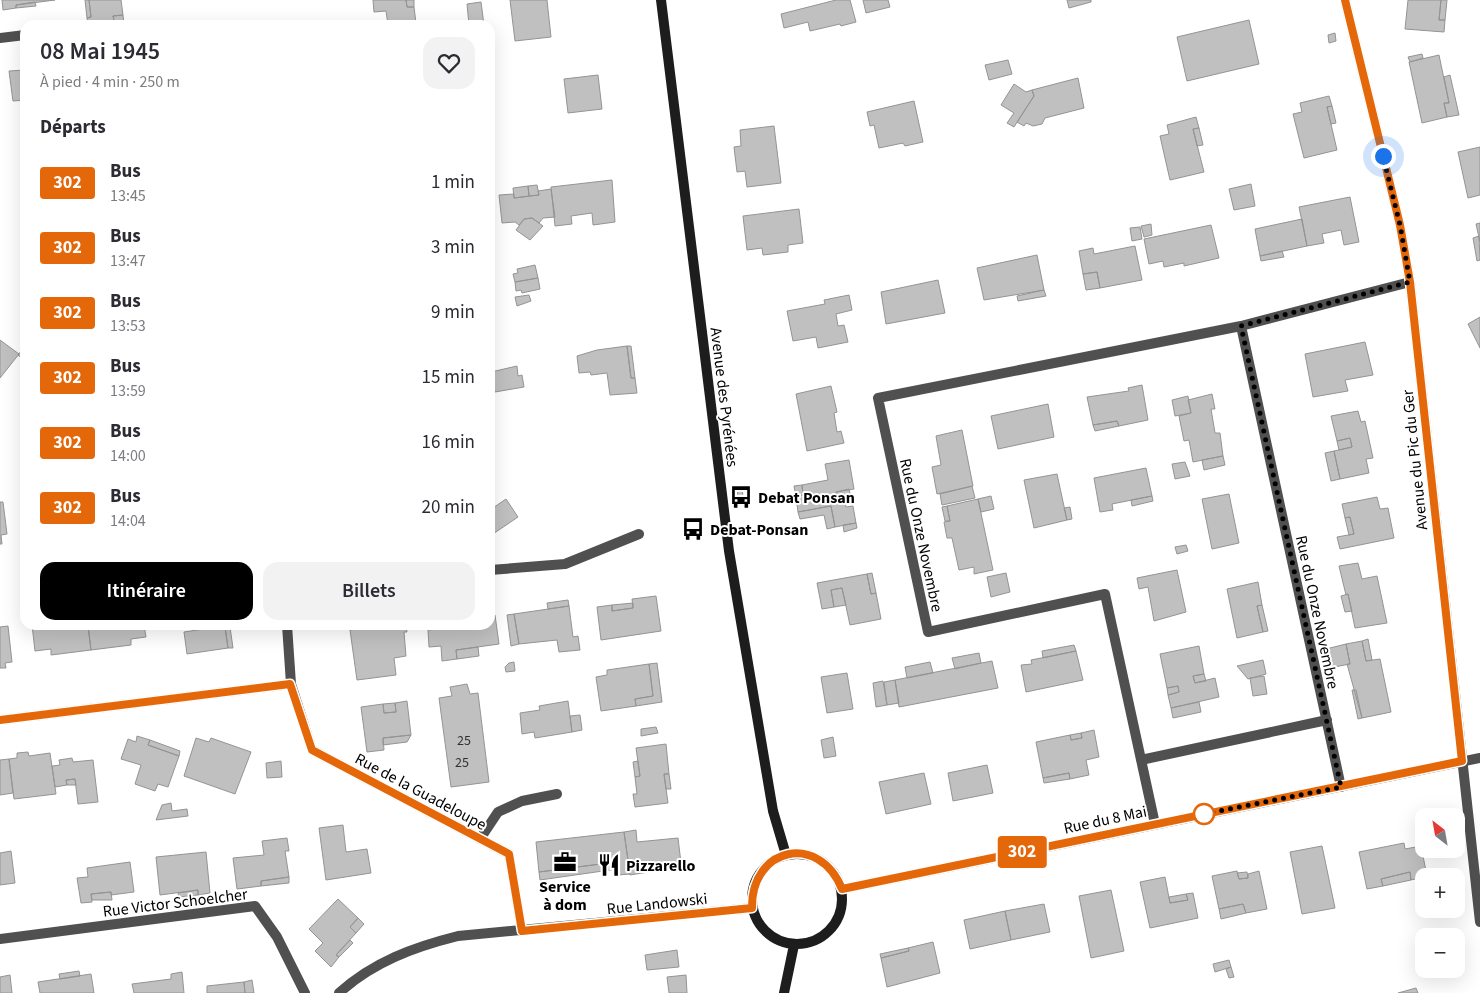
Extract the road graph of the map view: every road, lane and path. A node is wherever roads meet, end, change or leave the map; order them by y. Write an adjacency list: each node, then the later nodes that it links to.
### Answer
1 (661, 0): 20 (main road, Avenue des Pyrénées)
2 (1345, 0): 5 (street, Avenue du Pic du Ger)
3 (20, 36): 4 (street)
4 (0, 38)
5 (1410, 282): 6 (street, Rue du Onze Novembre); 15 (street, Avenue du Pic du Ger)
6 (1241, 326): 12 (street, Rue du Onze Novembre); 14 (street, Rue du Onze Novembre)
7 (639, 534): 8 (street)
8 (495, 570)
9 (286, 630): 10 (street, Rue de la Guadeloupe)
10 (290, 684): 11 (street); 19 (street, Rue de la Guadeloupe)
11 (0, 720)
12 (1326, 720): 14 (street); 16 (street, Rue du Onze Novembre)
13 (1480, 758): 15 (street, Rue du 8 Mai)
14 (1141, 760): 18 (street, Rue du Onze Novembre)
15 (1462, 761): 16 (street, Rue du 8 Mai); 23 (street, Avenue du Pic du Ger)
16 (1341, 787): 18 (street, Rue du 8 Mai)
17 (557, 794): 19 (street)
18 (1155, 824): 21 (street, Rue du 8 Mai)
19 (480, 839): 24 (street, Rue de la Guadeloupe)
20 (786, 855): 21 (main road); 22 (main road)
21 (842, 889): 26 (main road)
22 (752, 908): 24 (street, Rue Landowski); 26 (main road)
23 (1480, 922)
24 (522, 931): 28 (street, Rue Landowski)
25 (0, 940): 27 (street, Rue Victor Schoelcher)
26 (794, 945): 29 (main road)
27 (305, 993)
28 (339, 993)
29 (784, 993)

